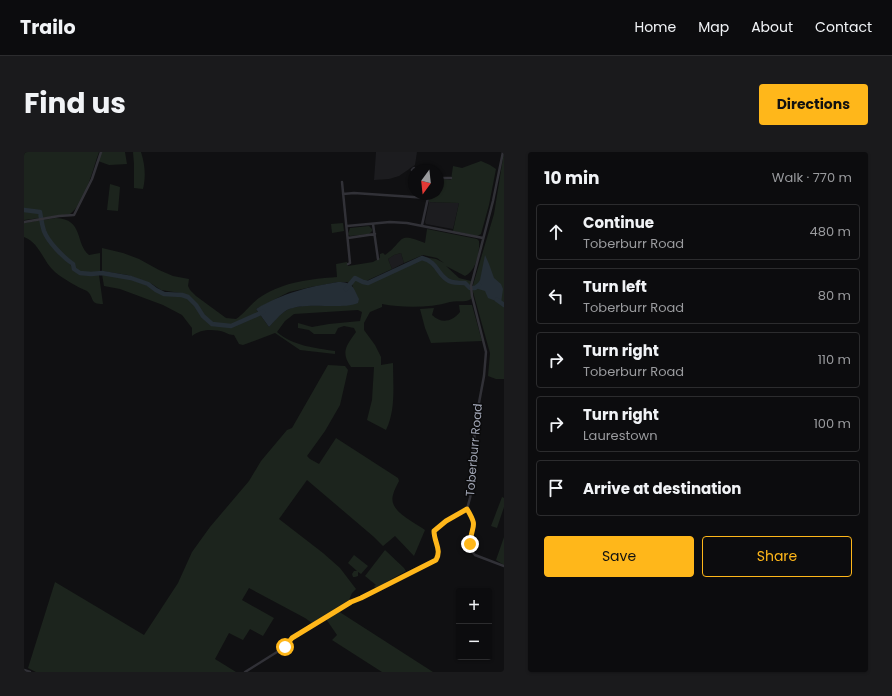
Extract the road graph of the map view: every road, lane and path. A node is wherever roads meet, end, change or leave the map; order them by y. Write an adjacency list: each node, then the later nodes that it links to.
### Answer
1 (101, 152): 9 (street)
2 (503, 152): 15 (street, Toberburr Road)
3 (444, 178): 4 (street)
4 (449, 179)
5 (342, 182): 6 (street)
6 (343, 194): 7 (street); 11 (street)
7 (408, 197)
8 (428, 200): 12 (street)
9 (24, 222)
10 (374, 224): 11 (street); 12 (street); 13 (street)
11 (347, 226): 14 (street)
12 (422, 226): 15 (street)
13 (374, 234): 14 (street); 16 (street)
14 (348, 238): 17 (street)
15 (483, 238): 18 (street, Toberburr Road)
16 (378, 260)
17 (348, 264)
18 (467, 509): 19 (street); 22 (street, Toberburr Road)
19 (504, 566)
20 (24, 670): 21 (street)
21 (30, 672)
22 (245, 672)

